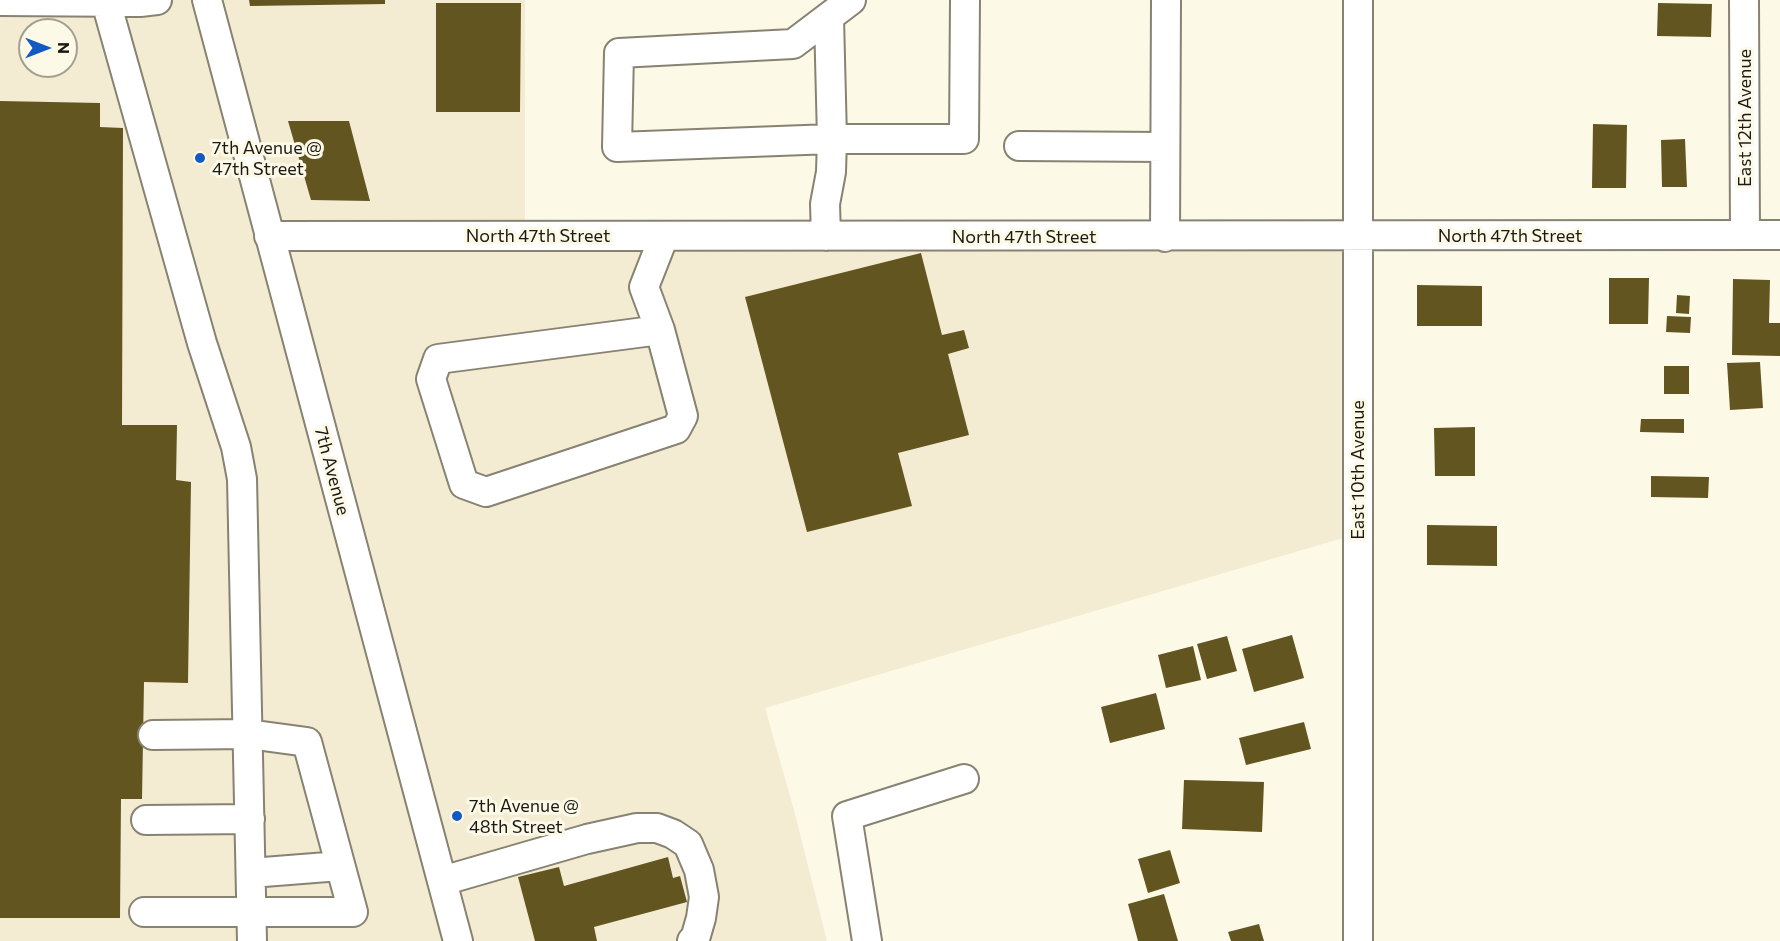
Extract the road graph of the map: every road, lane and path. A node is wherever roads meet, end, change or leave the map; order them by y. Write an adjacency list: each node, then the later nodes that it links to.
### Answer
1 (157, 0): 9 (street)
2 (207, 0): 16 (street, 7th Avenue)
3 (850, 0): 10 (street)
4 (965, 0): 11 (street)
5 (1166, 0): 13 (street)
6 (1358, 0): 20 (street, East 10th Avenue)
7 (1744, 0): 14 (street, East 12th Avenue)
8 (0, 1): 9 (street)
9 (106, 2): 22 (street)
10 (829, 18): 11 (street); 11 (street)
11 (832, 138): 18 (street)
12 (1019, 146): 13 (street)
13 (1165, 147): 19 (street)
14 (1745, 235): 15 (street, North 47th Street); 20 (street, North 47th Street)
15 (1780, 235)
16 (269, 236): 17 (street, North 47th Street); 29 (street, 7th Avenue)
17 (664, 236): 18 (street, North 47th Street); 21 (street)
18 (826, 236): 19 (street, North 47th Street)
19 (1165, 237): 20 (street, North 47th Street)
20 (1358, 237): 36 (street, East 10th Avenue)
21 (660, 330): 21 (street)
22 (248, 734): 23 (street); 25 (street); 27 (street)
23 (153, 735)
24 (964, 779): 35 (street)
25 (250, 819): 26 (street); 28 (street)
26 (146, 820)
27 (340, 866): 28 (street); 31 (street)
28 (251, 873): 31 (street)
29 (442, 881): 33 (street, 7th Avenue); 34 (street)
30 (144, 912): 31 (street)
31 (252, 912): 32 (street)
32 (252, 941)
33 (458, 941)
34 (692, 941)
35 (867, 941)
36 (1358, 941)

